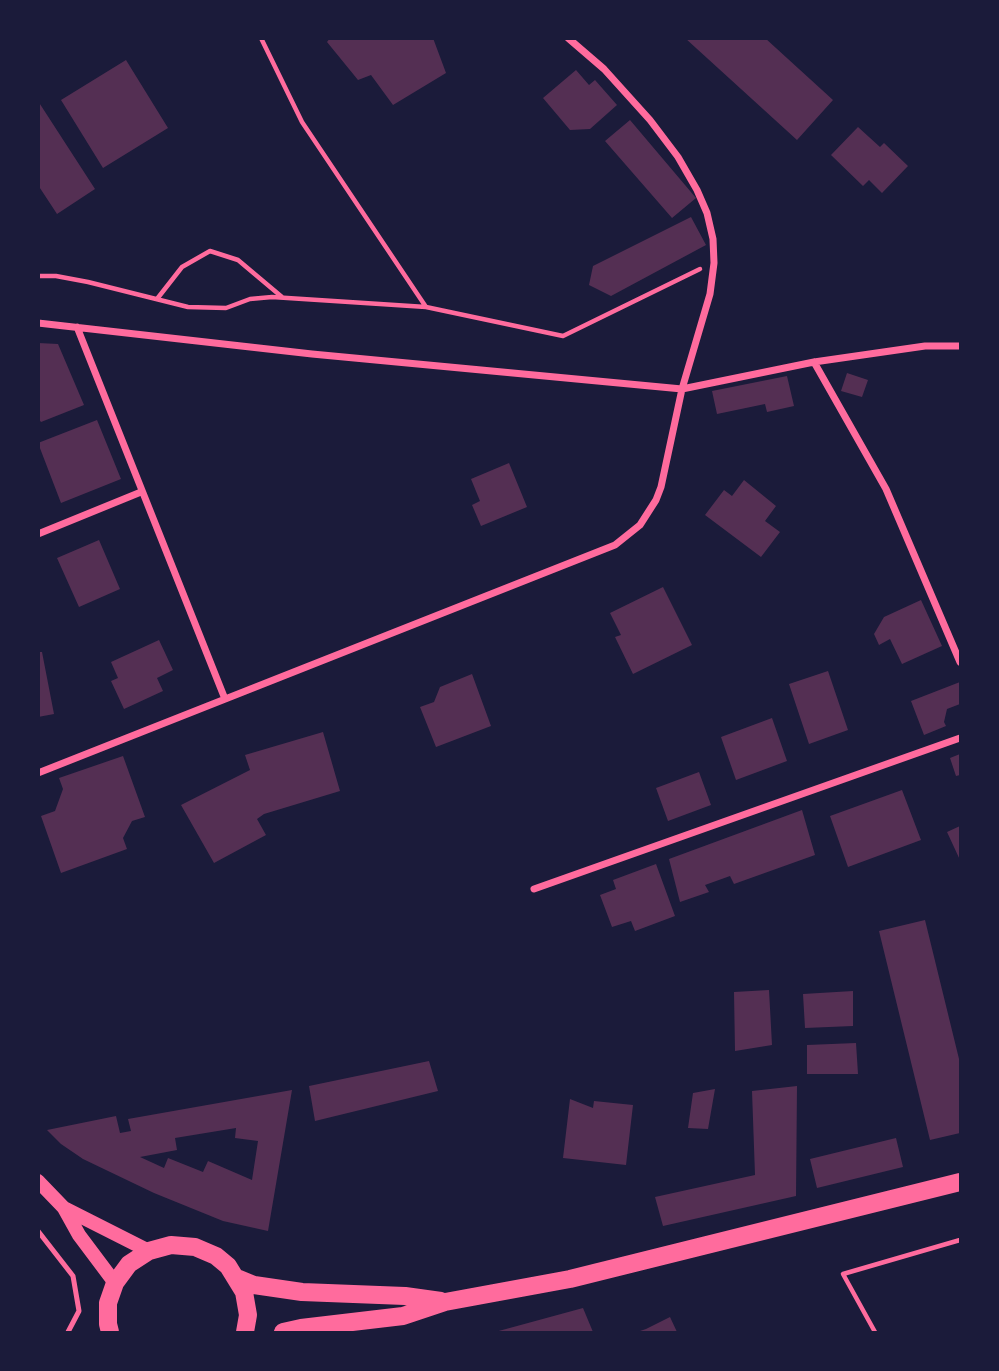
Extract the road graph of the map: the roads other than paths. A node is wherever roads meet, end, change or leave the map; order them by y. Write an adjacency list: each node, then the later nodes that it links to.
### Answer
1 (568, 38): 6 (street)
2 (38, 323): 3 (street)
3 (77, 327): 6 (street); 7 (street)
4 (961, 346): 5 (street)
5 (814, 362): 6 (street); 9 (street)
6 (682, 389): 10 (street)
7 (141, 492): 8 (street); 10 (street)
8 (38, 534)
9 (961, 662)
10 (225, 699): 12 (street)
11 (961, 738): 13 (street)
12 (38, 773)
13 (534, 889)
14 (38, 1181): 16 (main road)
15 (961, 1182): 21 (main road)
16 (64, 1208): 18 (main road); 20 (main road)
17 (38, 1231): 22 (lane)
18 (149, 1251): 19 (main road); 20 (main road)
19 (237, 1278): 21 (main road); 24 (main road)
20 (115, 1283): 23 (main road)
21 (445, 1302): 25 (main road)
22 (68, 1332)
23 (110, 1332)
24 (245, 1332)
25 (283, 1332)

